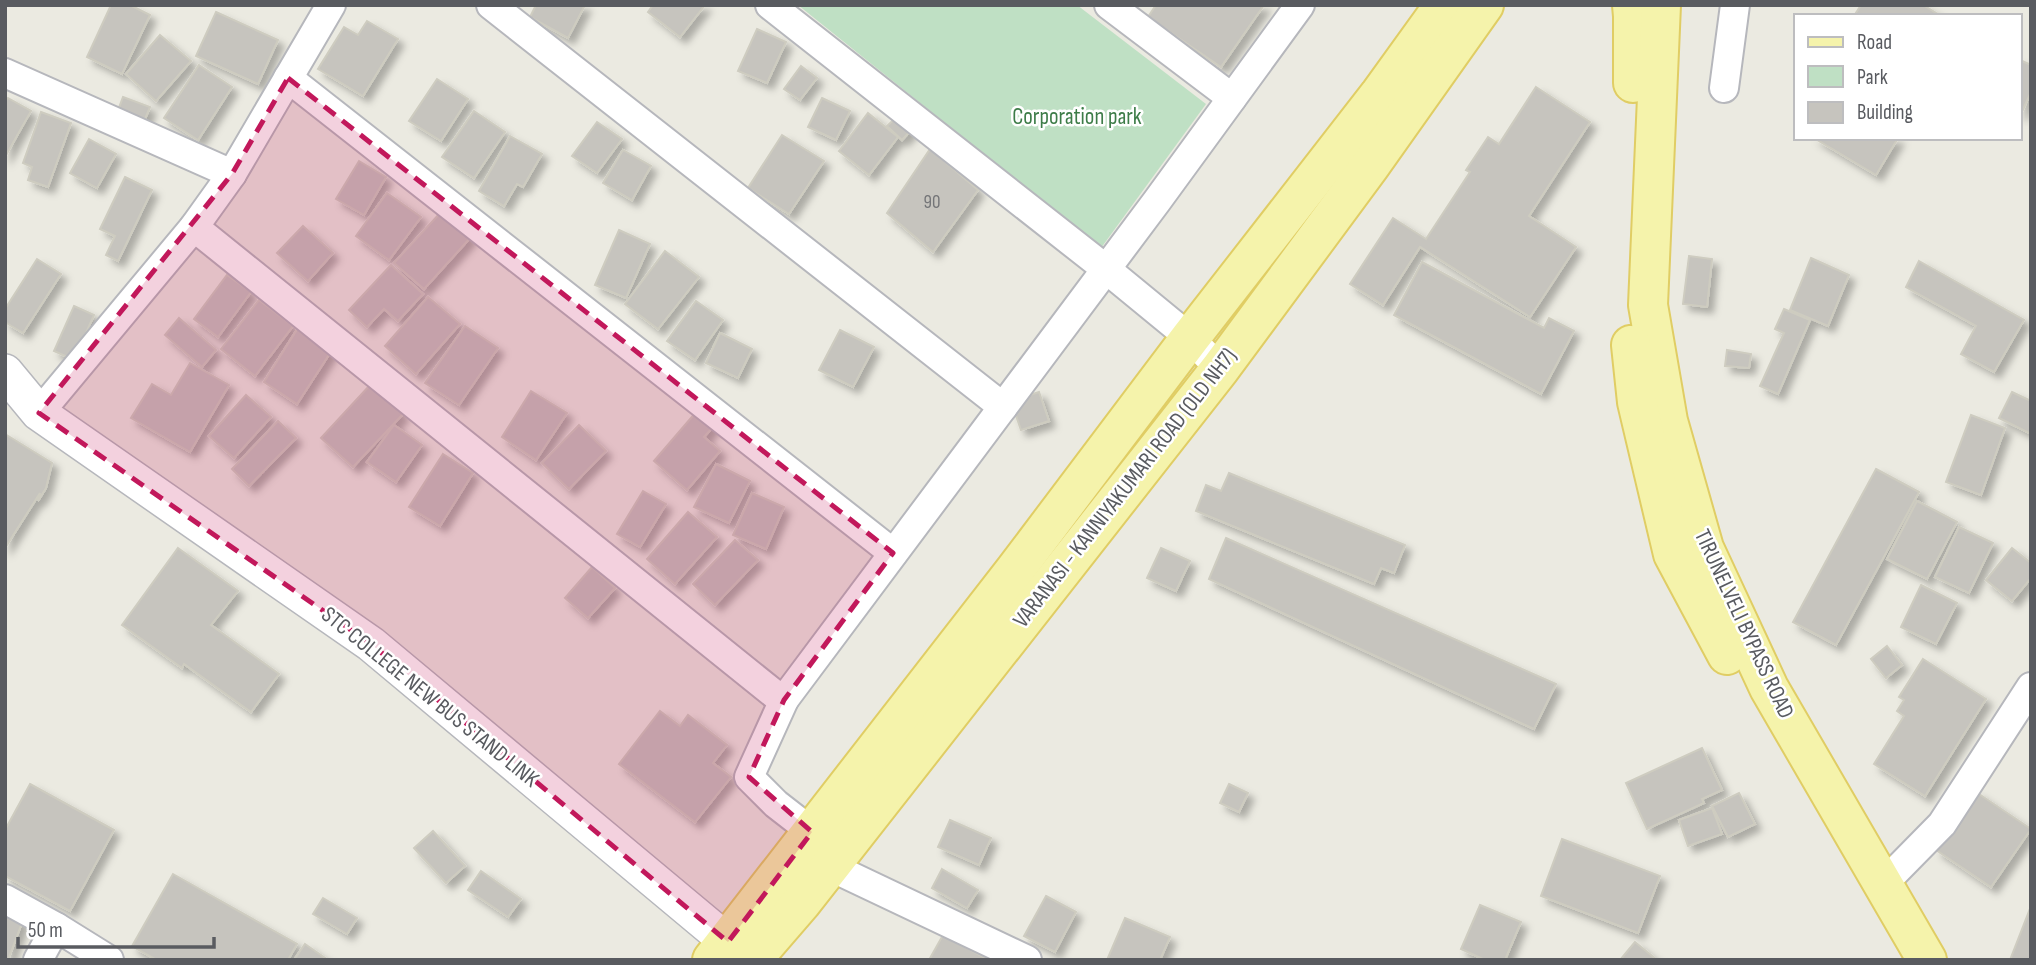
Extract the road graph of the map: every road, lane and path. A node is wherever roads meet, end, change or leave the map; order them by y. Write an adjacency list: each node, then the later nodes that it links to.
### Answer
1 (331, 5): 13 (street)
2 (491, 5): 24 (street)
3 (770, 5): 19 (street)
4 (1109, 5): 16 (street)
5 (1300, 5): 16 (street)
6 (1444, 5): 20 (main road, VARANASI - KANNIYAKUMARI ROAD (OLD NH7))
7 (1484, 5): 21 (main road, VARANASI - KANNIYAKUMARI ROAD (OLD NH7))
8 (1614, 5): 14 (main road)
9 (1632, 5): 14 (main road, TIRUNELVELI BYPASS ROAD)
10 (1661, 5): 29 (main road, TIRUNELVELI BYPASS ROAD)
11 (1735, 5): 15 (street)
12 (5, 73): 17 (street)
13 (288, 78): 17 (street); 26 (street)
14 (1633, 84): 29 (main road, TIRUNELVELI BYPASS ROAD)
15 (1724, 88)
16 (1232, 98): 19 (street)
17 (232, 174): 18 (street)
18 (194, 227): 25 (street); 28 (street)
19 (1106, 269): 20 (street); 24 (street)
20 (1190, 338): 21 (street); 30 (main road, VARANASI - KANNIYAKUMARI ROAD (OLD NH7))
21 (1220, 369): 31 (main road, VARANASI - KANNIYAKUMARI ROAD (OLD NH7))
22 (5, 372): 25 (street, STC COLLEGE NEW BUS STAND LINK)
23 (5, 396): 25 (street)
24 (1003, 407): 26 (street)
25 (39, 413): 35 (street, STC COLLEGE NEW BUS STAND LINK)
26 (893, 553): 28 (street)
27 (2031, 687): 32 (street)
28 (783, 700): 30 (street)
29 (1768, 709): 32 (main road, TIRUNELVELI BYPASS ROAD); 39 (main road, TIRUNELVELI BYPASS ROAD)
30 (812, 832): 35 (main road, VARANASI - KANNIYAKUMARI ROAD (OLD NH7))
31 (830, 866): 35 (main road, VARANASI - KANNIYAKUMARI ROAD (OLD NH7)); 38 (street)
32 (1883, 884): 40 (main road, TIRUNELVELI BYPASS ROAD)
33 (5, 899): 34 (street)
34 (56, 926): 36 (street); 37 (street)
35 (734, 955)
36 (38, 960)
37 (109, 960)
38 (1027, 960)
39 (1897, 960)
40 (1927, 960)

